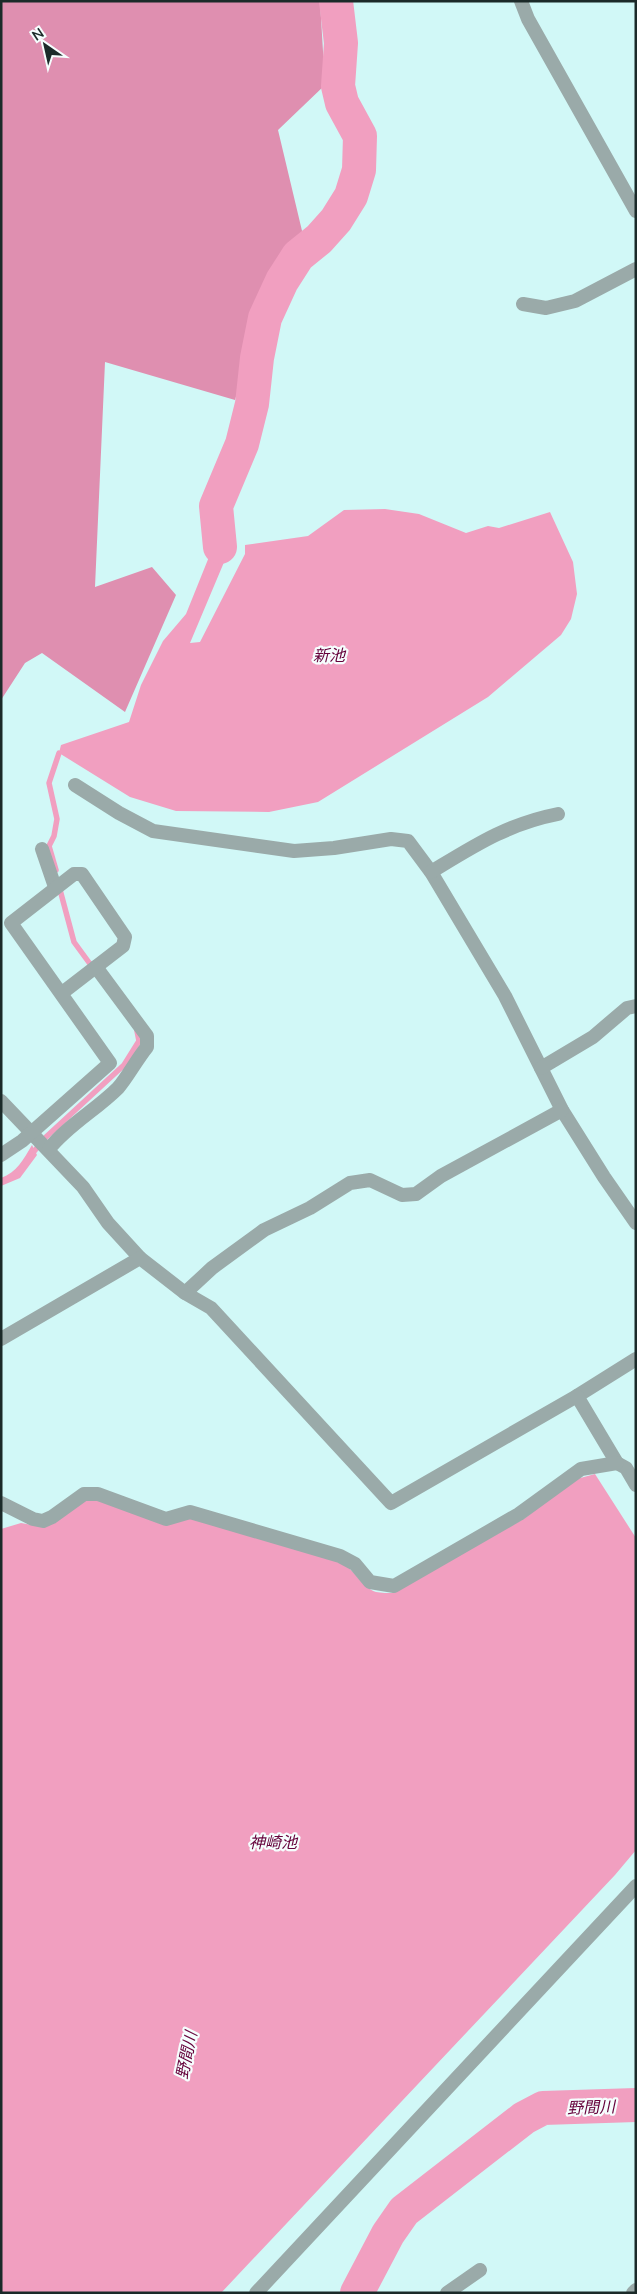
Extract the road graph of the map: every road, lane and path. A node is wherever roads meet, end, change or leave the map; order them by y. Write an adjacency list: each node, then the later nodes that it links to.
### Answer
1 (521, 1): 2 (street)
2 (636, 211)
3 (636, 269): 4 (street)
4 (523, 304)
5 (76, 785): 8 (street)
6 (558, 814): 8 (street)
7 (42, 849): 9 (street)
8 (430, 872): 13 (street)
9 (55, 888): 10 (street); 11 (street)
10 (96, 967): 11 (street); 16 (street)
11 (62, 993): 16 (street)
12 (636, 1006): 13 (street)
13 (541, 1068): 15 (street)
14 (1, 1101): 16 (street)
15 (562, 1110): 18 (street); 20 (street)
16 (41, 1141): 17 (street); 19 (street)
17 (1, 1155)
18 (636, 1223)
19 (140, 1258): 20 (street); 21 (street)
20 (185, 1293): 23 (street)
21 (1, 1339)
22 (636, 1359): 23 (street)
23 (576, 1396): 24 (street)
24 (617, 1463): 25 (street); 26 (street)
25 (636, 1484)
26 (1, 1503)
27 (636, 1886): 30 (street)
28 (480, 2270): 31 (street)
29 (636, 2290): 32 (street)
30 (256, 2293)
31 (448, 2293)
32 (633, 2293)

